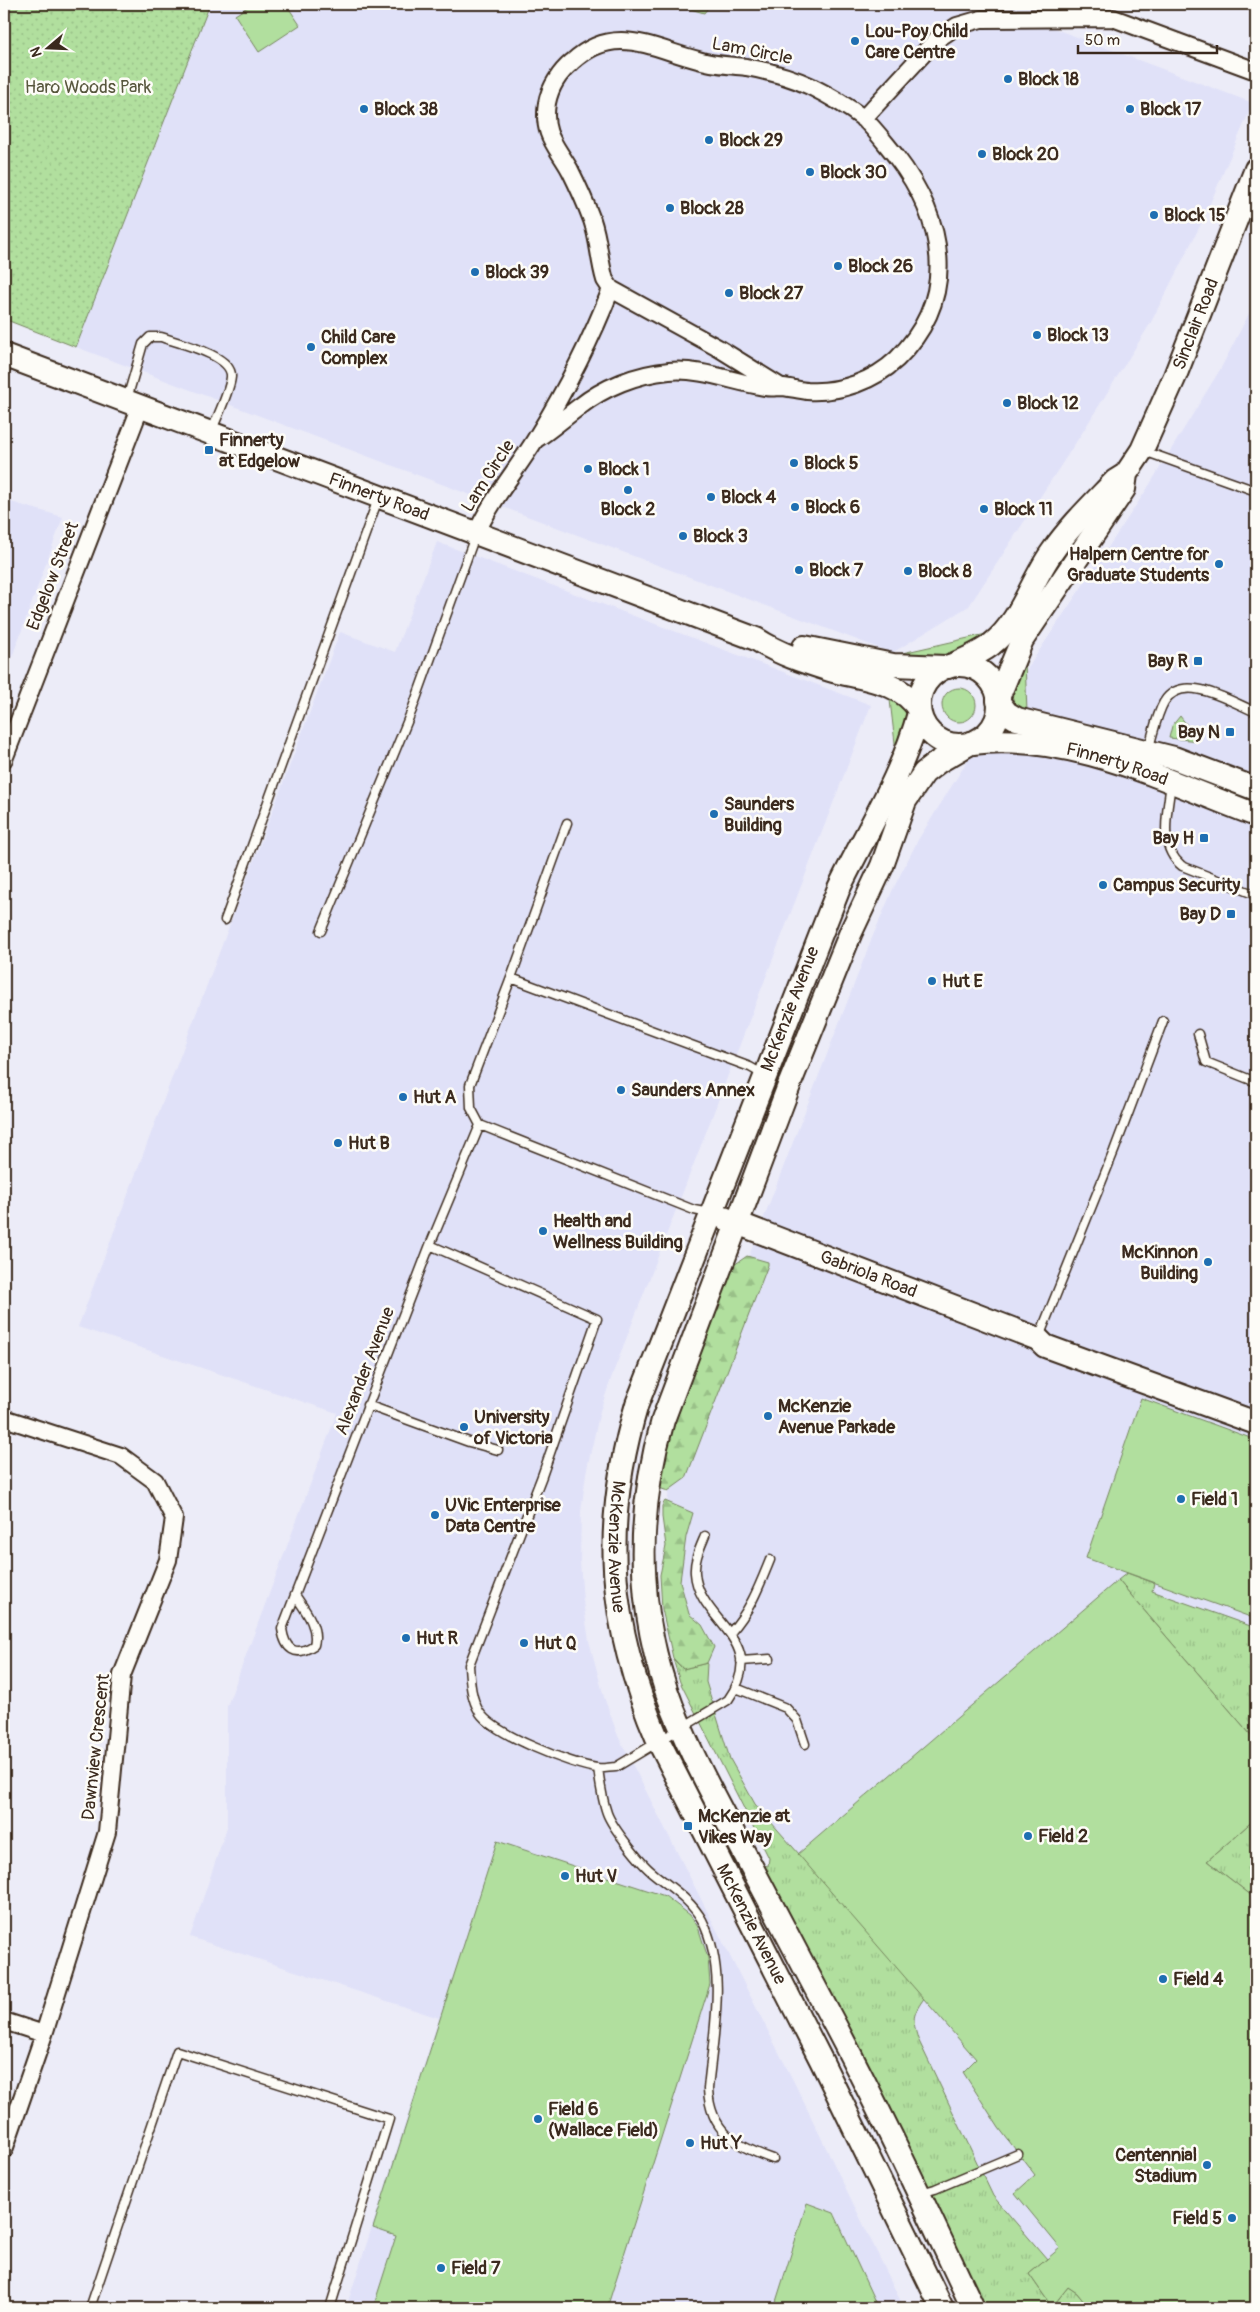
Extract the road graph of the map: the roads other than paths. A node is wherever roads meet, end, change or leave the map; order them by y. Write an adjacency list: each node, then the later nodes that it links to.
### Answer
1 (1062, 11): 2 (street); 3 (street)
2 (1256, 71)
3 (863, 119): 5 (street, Lam Circle); 9 (street, Lam Circle)
4 (1256, 169): 13 (main road, Sinclair Road)
5 (611, 289): 6 (street, Lam Circle); 12 (street, Lam Circle)
6 (720, 349): 8 (street); 9 (street, Lam Circle)
7 (4, 355): 10 (main road, Finnerty Road)
8 (707, 374): 9 (street, Lam Circle); 12 (street, Lam Circle)
9 (781, 387)
10 (133, 405): 11 (main road, Finnerty Road); 11 (lane); 24 (street, Edgelow Street)
11 (211, 434): 16 (main road, Finnerty Road)
12 (535, 440): 17 (street, Lam Circle)
13 (1142, 450): 14 (main road, Sinclair Road); 15 (lane)
14 (1126, 474): 19 (main road, Sinclair Road); 20 (main road, Sinclair Road)
15 (1256, 491)
16 (379, 497): 17 (main road, Finnerty Road); 31 (lane)
17 (476, 534): 18 (main road, Finnerty Road); 32 (lane)
18 (756, 639): 19 (main road, Finnerty Road); 21 (main road, Finnerty Road)
19 (947, 667): 20 (main road); 21 (main road)
20 (998, 700): 23 (main road); 25 (main road, Finnerty Road)
21 (919, 711): 23 (main road); 36 (main road, McKenzie Avenue)
22 (1256, 712): 25 (lane)
23 (971, 744): 25 (main road, Finnerty Road); 40 (main road, McKenzie Avenue)
24 (4, 759)
25 (1145, 761): 26 (main road, Finnerty Road)
26 (1172, 771): 27 (main road, Finnerty Road); 28 (main road, Finnerty Road); 30 (lane)
27 (1256, 789)
28 (1256, 815)
29 (566, 823): 33 (lane)
30 (1256, 895)
31 (225, 920)
32 (321, 931)
33 (511, 978): 36 (lane); 38 (lane)
34 (1164, 1021): 42 (lane)
35 (1198, 1034): 37 (lane)
36 (764, 1075): 39 (main road, McKenzie Avenue)
37 (1256, 1082)
38 (480, 1125): 39 (lane, Gabriola Road); 41 (lane, Alexander Avenue)
39 (711, 1214): 40 (main road, Gabriola Road); 55 (main road, McKenzie Avenue)
40 (738, 1223): 42 (main road, Gabriola Road); 54 (main road, McKenzie Avenue)
41 (430, 1245): 43 (lane, Alexander Avenue); 57 (lane)
42 (1038, 1339): 45 (main road, Gabriola Road)
43 (367, 1405): 46 (lane); 49 (lane, Alexander Avenue)
44 (4, 1418): 59 (street, Dawnview Crescent)
45 (1256, 1423)
46 (498, 1450)
47 (705, 1536): 50 (lane)
48 (770, 1560): 50 (lane)
49 (295, 1595): 49 (lane, Alexander Avenue)
50 (730, 1633): 52 (lane)
51 (770, 1659): 52 (lane)
52 (741, 1661): 53 (lane)
53 (736, 1688): 54 (lane); 56 (lane)
54 (681, 1729): 55 (lane); 63 (main road, McKenzie Avenue)
55 (658, 1740): 57 (lane); 66 (main road, McKenzie Avenue)
56 (805, 1744)
57 (598, 1768): 62 (lane)
58 (4, 2021): 59 (street)
59 (44, 2034): 60 (street, Dawnview Crescent)
60 (4, 2150)
61 (1018, 2154): 63 (lane)
62 (773, 2159)
63 (919, 2194): 67 (main road, McKenzie Avenue)
64 (90, 2308): 65 (lane)
65 (330, 2308)
66 (942, 2308)
67 (973, 2308)

